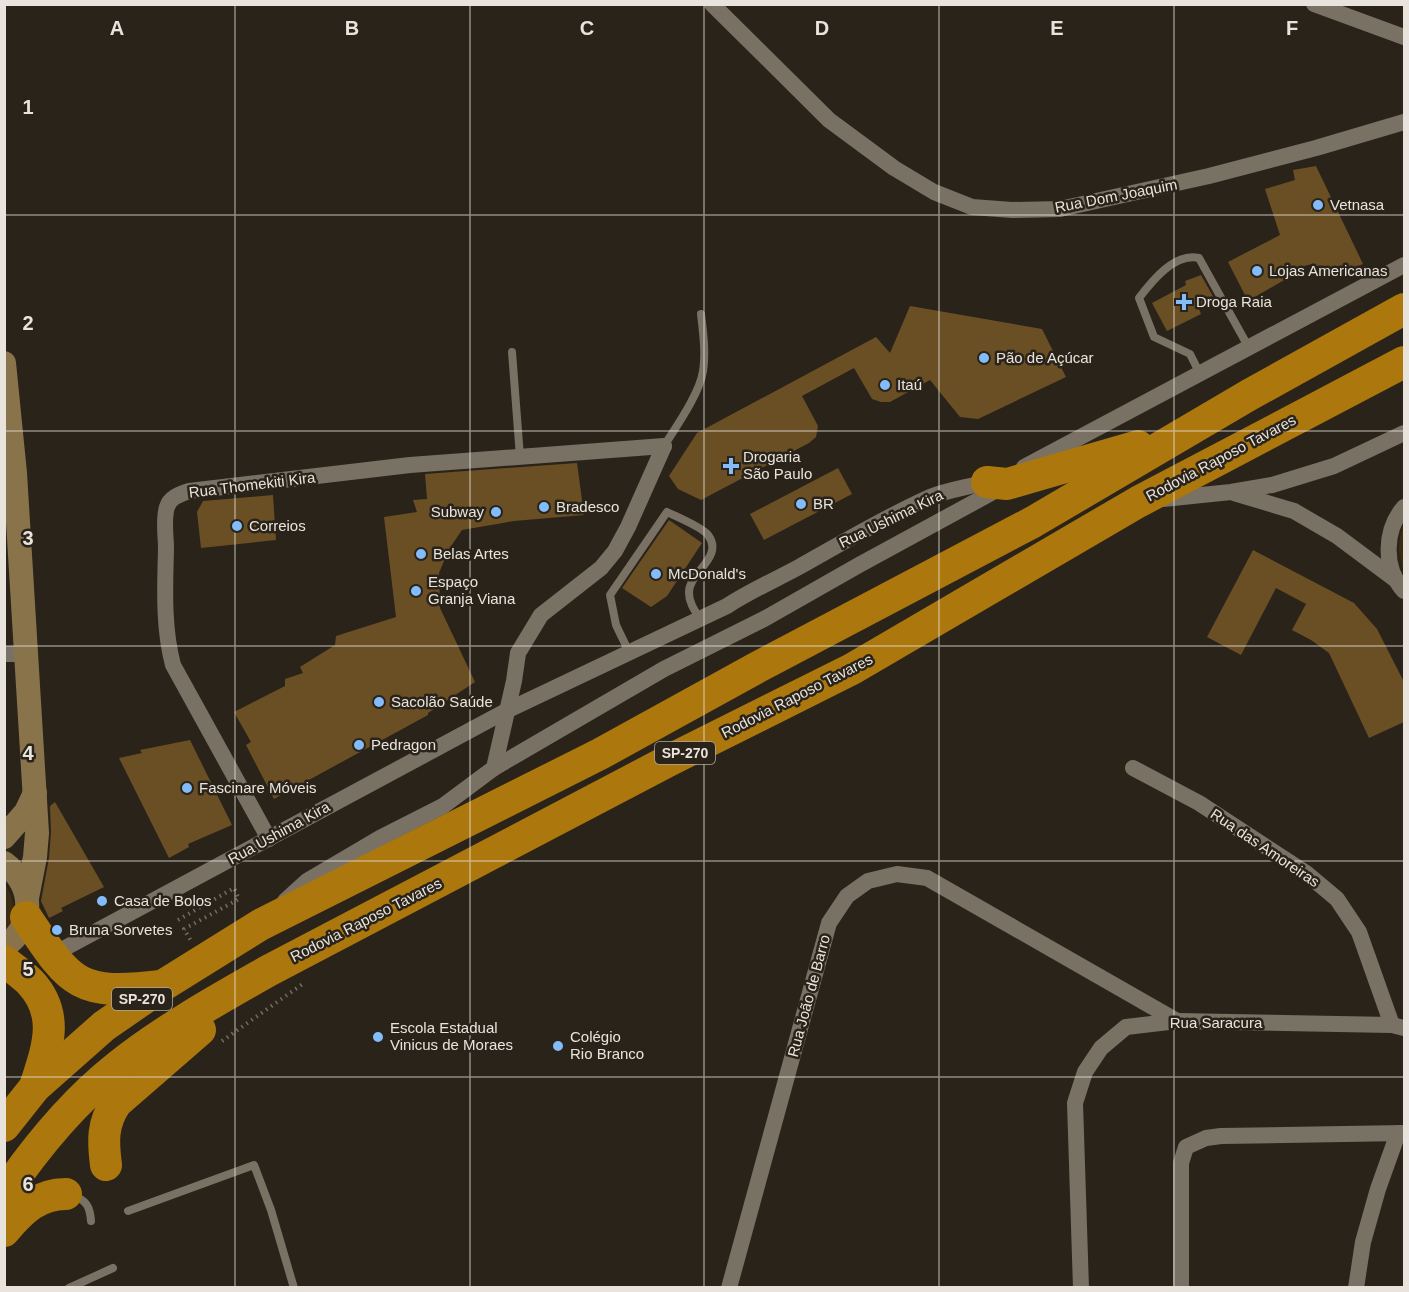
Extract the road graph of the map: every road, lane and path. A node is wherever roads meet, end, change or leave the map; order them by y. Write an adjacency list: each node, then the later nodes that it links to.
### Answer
1 (712, 4): 4 (street, Rua Dom Joaquim)
2 (1314, 4): 3 (street)
3 (1404, 37)
4 (1404, 122)
5 (1404, 265): 8 (street, Rua Ushima Kira)
6 (1404, 309): 14 (highway, SP-270)
7 (701, 314): 15 (lane)
8 (1250, 348): 12 (street, Rua Ushima Kira); 12 (lane)
9 (512, 352): 16 (lane)
10 (1404, 362): 19 (highway, Rodovia Raposo Tavares / SP-270)
11 (4, 363): 24 (main road)
12 (1200, 374): 17 (street, Rua Ushima Kira)
13 (1404, 433): 18 (street)
14 (1182, 434): 17 (highway); 33 (highway, SP-270)
15 (663, 446): 16 (street, Rua Thomekiti Kira); 25 (street)
16 (520, 457): 30 (street, Rua Thomekiti Kira)
17 (997, 483): 22 (street, Rua Ushima Kira); 26 (street)
18 (1231, 492): 19 (street); 21 (street)
19 (1138, 502): 37 (highway, Rodovia Raposo Tavares / SP-270)
20 (1404, 507): 21 (street)
21 (1401, 588)
22 (700, 619): 23 (street, Rua Ushima Kira); 23 (lane)
23 (629, 652): 25 (street, Rua Ushima Kira)
24 (16, 654): 28 (main road)
25 (506, 711): 26 (street); 30 (street, Rua Ushima Kira)
26 (494, 768): 33 (street)
27 (1132, 768): 40 (street, Rua das Amoreiras)
28 (35, 793): 29 (main road); 32 (main road)
29 (4, 837)
30 (269, 839): 35 (street, Rua Ushima Kira)
31 (4, 863): 32 (main road)
32 (27, 908): 34 (main road); 35 (highway)
33 (260, 924): 38 (highway, SP-270)
34 (4, 947)
35 (52, 955): 38 (highway)
36 (4, 961): 41 (highway)
37 (268, 971): 44 (highway); 45 (highway, Rodovia Raposo Tavares / SP-270)
38 (162, 986): 41 (highway, SP-270)
39 (1177, 1021): 40 (street, Rua Saracura); 53 (street, Rua João de Barro); 54 (street, Rua Saracura)
40 (1398, 1026)
41 (35, 1088): 42 (highway, SP-270)
42 (4, 1126)
43 (1401, 1133): 55 (street); 56 (street)
44 (106, 1165)
45 (4, 1194)
46 (66, 1194): 48 (lane); 49 (highway)
47 (128, 1211): 52 (lane)
48 (91, 1221)
49 (4, 1230)
50 (112, 1268): 51 (lane)
51 (69, 1287)
52 (294, 1287)
53 (729, 1287)
54 (1081, 1287)
55 (1181, 1287)
56 (1356, 1287)

